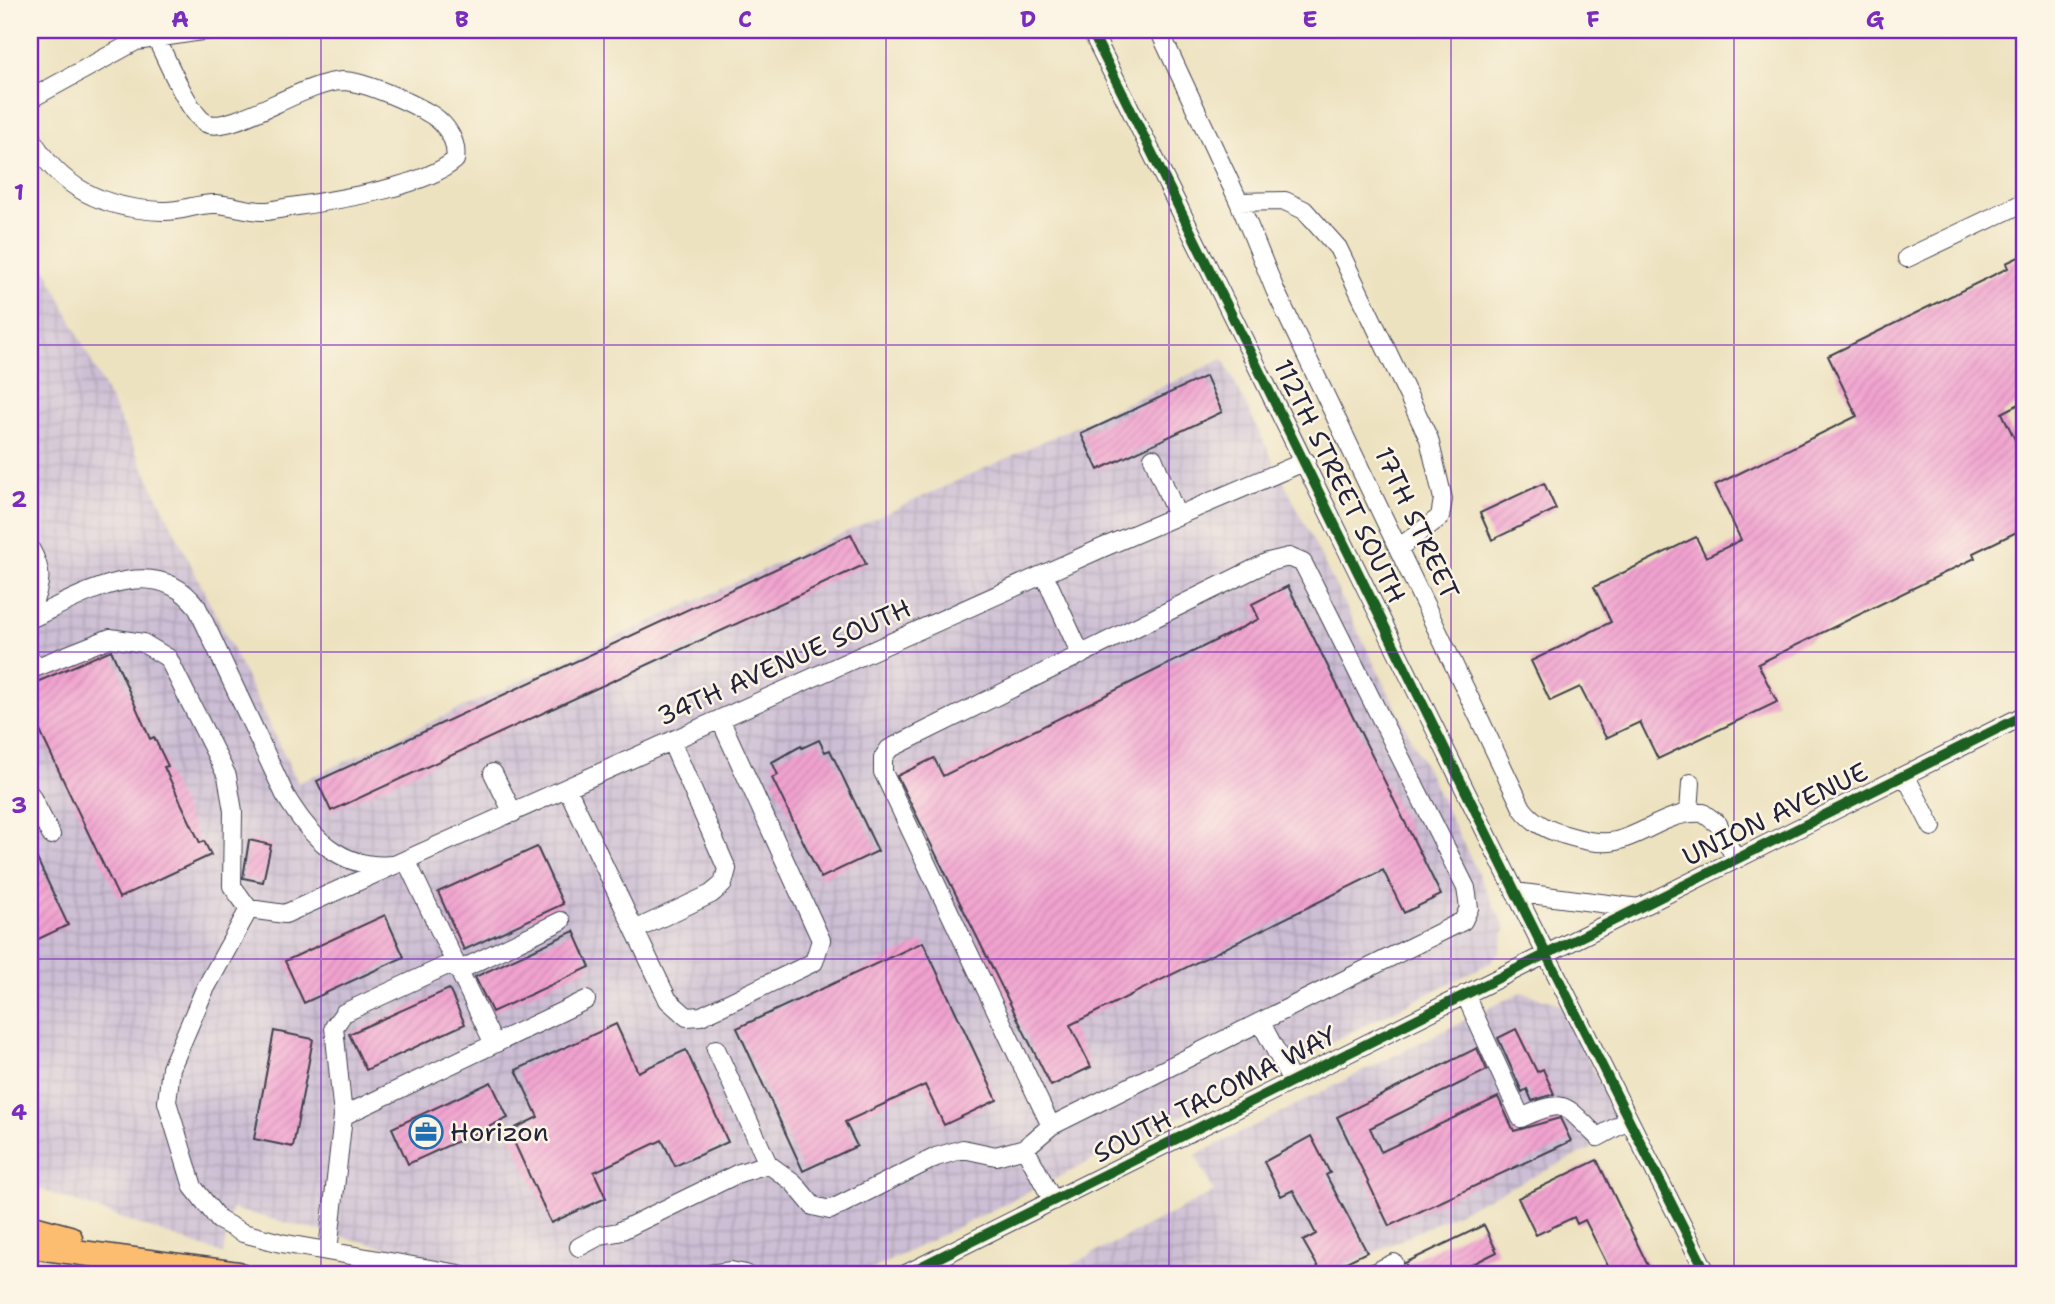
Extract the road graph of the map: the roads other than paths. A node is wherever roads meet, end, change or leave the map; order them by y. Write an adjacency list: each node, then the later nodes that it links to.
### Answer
1 (208, 30): 4 (street)
2 (1091, 30): 11 (street, 112TH STREET SOUTH)
3 (1159, 30): 7 (street, 17TH STREET)
4 (155, 36): 5 (street); 6 (street)
5 (30, 99)
6 (30, 136)
7 (1239, 202): 13 (street, 17TH STREET); 13 (street)
8 (2025, 202): 9 (street)
9 (1907, 258)
10 (1153, 458): 12 (street)
11 (1306, 461): 12 (street, 34TH AVENUE SOUTH); 34 (street, 112TH STREET SOUTH)
12 (1177, 516): 15 (street, 34TH AVENUE SOUTH)
13 (1399, 547): 29 (street, 17TH STREET)
14 (30, 548): 16 (street)
15 (1044, 574): 18 (street); 21 (street, 34TH AVENUE SOUTH)
16 (30, 611)
17 (30, 619): 33 (street)
18 (1081, 655): 43 (street); 49 (street)
19 (30, 659): 36 (street)
20 (2025, 715): 24 (street, UNION AVENUE)
21 (720, 719): 22 (street, 34TH AVENUE SOUTH); 38 (street)
22 (671, 741): 26 (street, 34TH AVENUE SOUTH); 38 (street)
23 (493, 773): 28 (street)
24 (1905, 775): 30 (street); 32 (street, UNION AVENUE)
25 (1691, 783): 29 (street)
26 (567, 788): 28 (street, 34TH AVENUE SOUTH); 38 (street)
27 (30, 794): 31 (street)
28 (513, 813): 33 (street, 34TH AVENUE SOUTH)
29 (1689, 813): 32 (street)
30 (1932, 827)
31 (51, 835)
32 (1735, 858): 35 (street, UNION AVENUE)
33 (407, 862): 36 (street, 34TH AVENUE SOUTH); 40 (street)
34 (1515, 892): 35 (street); 39 (street, 112TH STREET SOUTH)
35 (1639, 908): 39 (street, UNION AVENUE)
36 (249, 909): 56 (street)
37 (561, 921): 40 (street)
38 (635, 930)
39 (1544, 953): 41 (street, SOUTH TACOMA WAY); 48 (street, 112TH STREET SOUTH)
40 (456, 966): 44 (street); 47 (street)
41 (1465, 994): 46 (street, SOUTH TACOMA WAY); 48 (street)
42 (586, 1000): 44 (street)
43 (1261, 1023): 46 (street); 49 (street)
44 (494, 1044): 47 (street)
45 (716, 1049): 51 (street)
46 (1292, 1081): 52 (street, SOUTH TACOMA WAY)
47 (344, 1116): 56 (street)
48 (1629, 1120): 65 (street, 112TH STREET SOUTH)
49 (1051, 1126): 50 (street)
50 (1026, 1148): 51 (street); 52 (street)
51 (768, 1164): 55 (street)
52 (1053, 1201): 63 (street, SOUTH TACOMA WAY)
53 (30, 1227): 57 (highway)
54 (30, 1246): 57 (highway)
55 (579, 1247)
56 (328, 1251): 60 (street)
57 (158, 1262): 59 (highway)
58 (1394, 1263): 64 (street)
59 (238, 1274)
60 (459, 1274)
61 (710, 1274): 62 (street)
62 (746, 1274)
63 (906, 1274)
64 (1371, 1274)
65 (1707, 1274)

